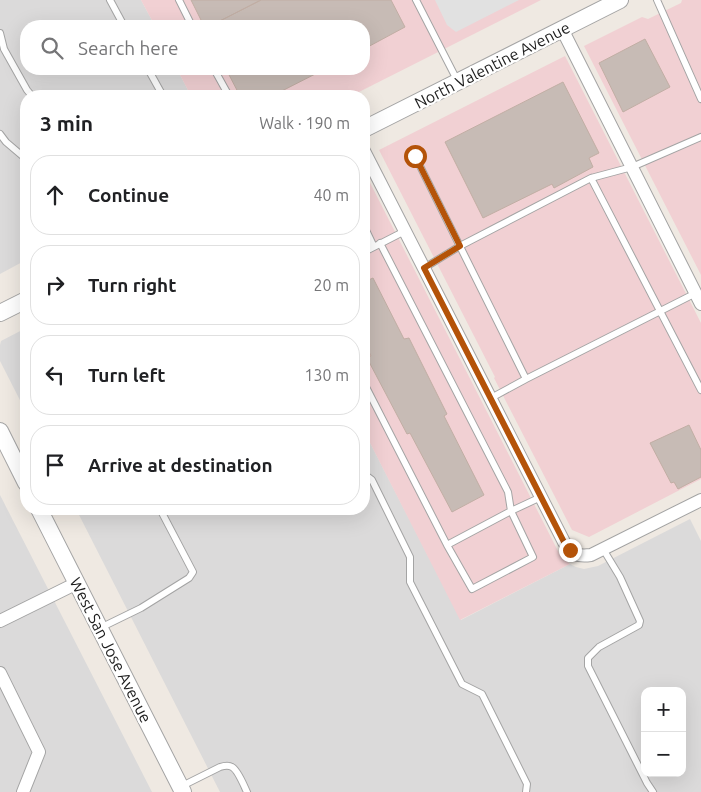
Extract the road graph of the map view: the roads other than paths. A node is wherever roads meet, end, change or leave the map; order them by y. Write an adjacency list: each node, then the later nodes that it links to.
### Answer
1 (110, 0): 6 (lane)
2 (178, 0): 7 (lane)
3 (416, 0): 12 (lane)
4 (620, 0): 8 (street, North Valentine Avenue)
5 (657, 0): 13 (lane)
6 (121, 20)
7 (189, 20)
8 (562, 29): 12 (street, North Valentine Avenue); 24 (street)
9 (0, 33): 14 (lane)
10 (151, 75): 15 (lane)
11 (217, 75): 16 (lane)
12 (457, 82): 18 (street, North Valentine Avenue)
13 (699, 89): 17 (lane)
14 (27, 90)
15 (160, 90)
16 (226, 90)
17 (701, 99)
18 (370, 127)
19 (0, 134): 21 (lane)
20 (701, 137): 24 (lane)
21 (20, 154)
22 (415, 156): 29 (lane)
23 (370, 162): 26 (street)
24 (632, 167): 25 (lane); 32 (street)
25 (591, 178): 29 (lane); 34 (lane)
26 (405, 232): 28 (lane); 31 (street)
27 (370, 235): 28 (lane)
28 (377, 245): 30 (lane); 45 (lane)
29 (460, 246): 31 (lane); 36 (lane)
30 (370, 249)
31 (424, 268): 39 (street)
32 (698, 298): 34 (lane)
33 (20, 303): 35 (street)
34 (660, 310): 36 (lane); 37 (lane)
35 (0, 313)
36 (526, 379): 39 (lane)
37 (701, 390)
38 (370, 395): 48 (lane)
39 (491, 398): 43 (street)
40 (0, 431): 41 (street)
41 (20, 471)
42 (370, 478): 57 (lane)
43 (541, 497): 45 (lane); 49 (street)
44 (701, 500): 49 (street)
45 (511, 511): 48 (lane); 48 (lane)
46 (42, 515): 50 (street, West San Jose Avenue)
47 (163, 515): 52 (lane)
48 (447, 545)
49 (603, 550): 58 (lane)
50 (77, 583): 51 (street); 52 (street, West San Jose Avenue)
51 (0, 621)
52 (100, 628): 54 (street, West San Jose Avenue)
53 (0, 673): 55 (street)
54 (182, 790): 56 (lane)
55 (23, 792)
56 (247, 792)
57 (526, 792)
58 (653, 792)

